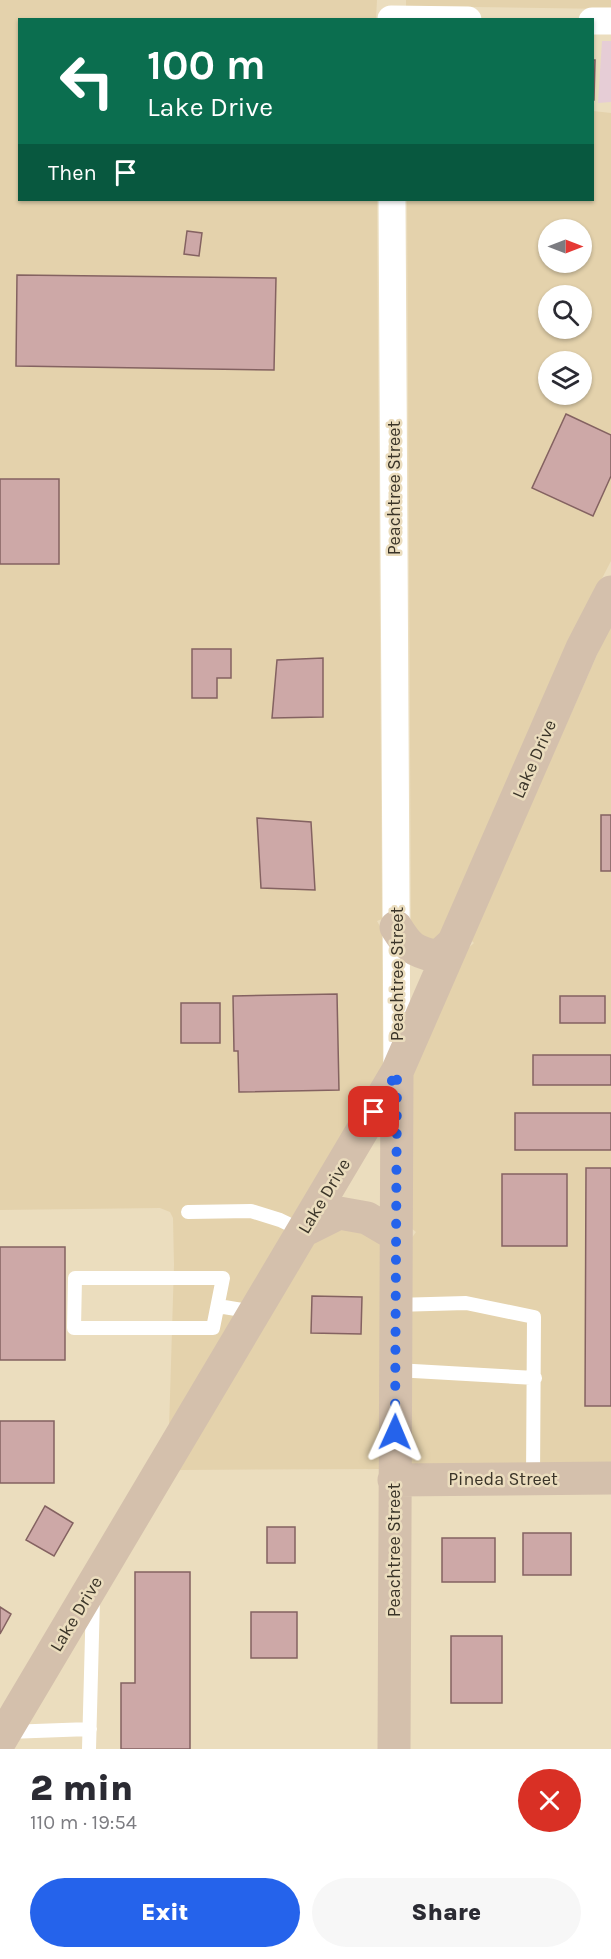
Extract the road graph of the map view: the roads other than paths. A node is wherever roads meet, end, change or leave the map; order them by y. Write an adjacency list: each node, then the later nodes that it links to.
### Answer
1 (391, 13): 2 (street)
2 (446, 18)
3 (594, 21): 4 (street)
4 (611, 21)
5 (392, 201): 7 (street, Peachtree Street)
6 (611, 592): 8 (street, Lake Drive)
7 (396, 927): 8 (street); 9 (street, Peachtree Street)
8 (453, 943): 9 (street, Lake Drive)
9 (397, 1072): 11 (street, Lake Drive); 12 (street, Peachtree Street)
10 (188, 1212): 11 (lane)
11 (303, 1231): 12 (street); 15 (street, Lake Drive)
12 (396, 1235): 13 (street, Peachtree Street)
13 (395, 1305): 16 (street, Peachtree Street); 17 (lane)
14 (218, 1306): 14 (lane); 15 (lane)
15 (254, 1312): 21 (street, Lake Drive)
16 (396, 1370): 17 (lane); 20 (street, Peachtree Street)
17 (535, 1378): 19 (lane)
18 (611, 1478): 19 (street, Pineda Street)
19 (533, 1479): 20 (street, Pineda Street)
20 (394, 1480): 25 (street, Peachtree Street)
21 (94, 1584): 22 (lane); 23 (street, Lake Drive)
22 (90, 1729): 23 (lane); 24 (lane)
23 (3, 1737)
24 (89, 1749)
25 (394, 1749)

